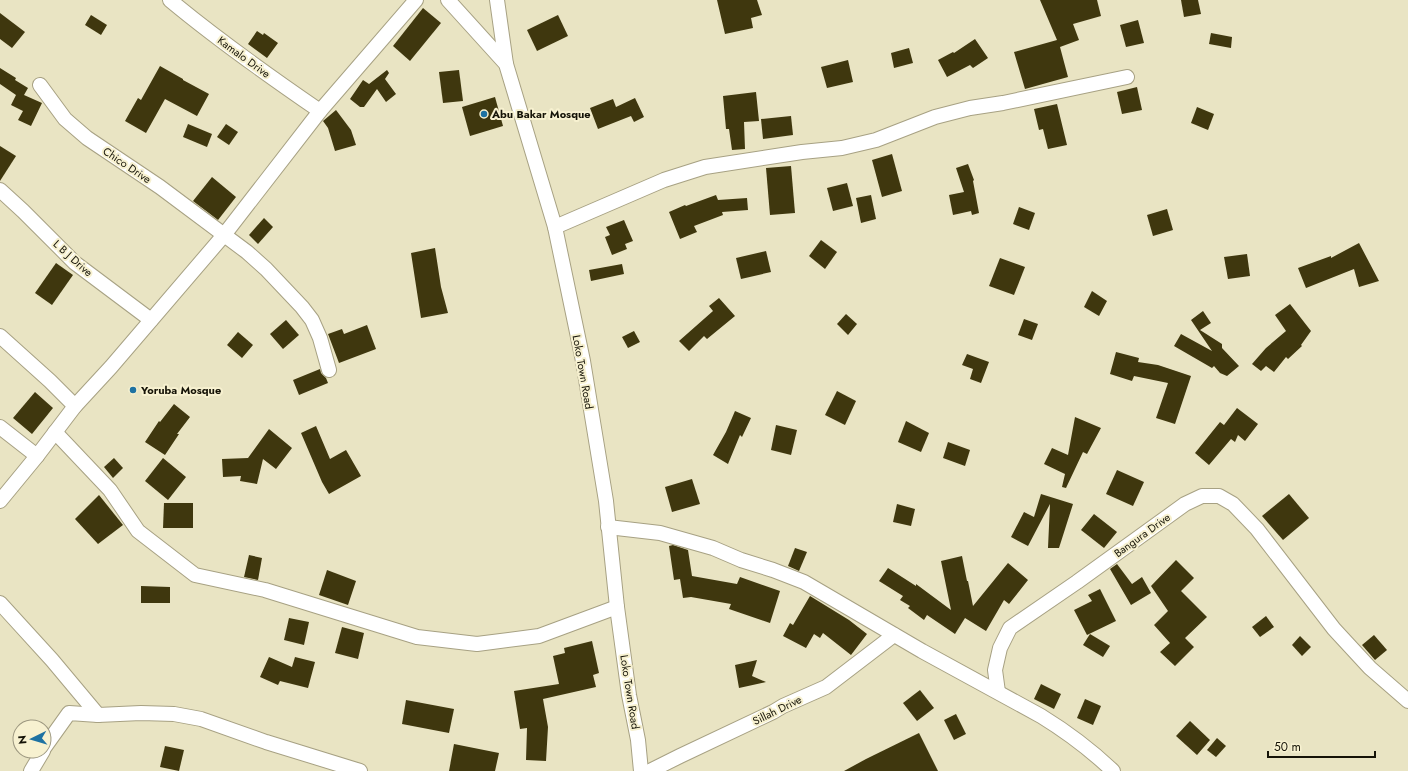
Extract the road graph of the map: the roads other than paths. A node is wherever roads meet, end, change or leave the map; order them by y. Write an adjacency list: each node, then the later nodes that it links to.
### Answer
1 (170, 0): 8 (street, Kamalo Drive)
2 (416, 0): 8 (street)
3 (448, 0): 5 (street, Loko Town Road)
4 (497, 0): 5 (street)
5 (506, 64): 10 (street, Loko Town Road)
6 (1127, 77): 10 (street)
7 (40, 85): 11 (street, Chico Drive)
8 (320, 111): 11 (street)
9 (0, 190): 12 (street, L B J Drive)
10 (555, 226): 20 (street, Loko Town Road)
11 (224, 235): 12 (street); 14 (street, Chico Drive)
12 (151, 320): 15 (street)
13 (0, 336): 15 (street)
14 (329, 370)
15 (75, 406): 17 (street)
16 (0, 427): 18 (street)
17 (55, 432): 18 (street); 22 (street)
18 (37, 456): 19 (street)
19 (0, 501)
20 (608, 527): 22 (street, Loko Town Road); 23 (street)
21 (0, 603): 26 (street)
22 (617, 607): 31 (street, Loko Town Road)
23 (894, 635): 24 (street); 32 (street, Sillah Drive)
24 (998, 692): 25 (street, Bangura Drive); 33 (street)
25 (1408, 701)
26 (98, 715): 27 (street); 30 (street)
27 (52, 737)
28 (38, 759): 29 (street)
29 (31, 771)
30 (360, 771)
31 (641, 771)
32 (650, 771)
33 (1113, 771)

